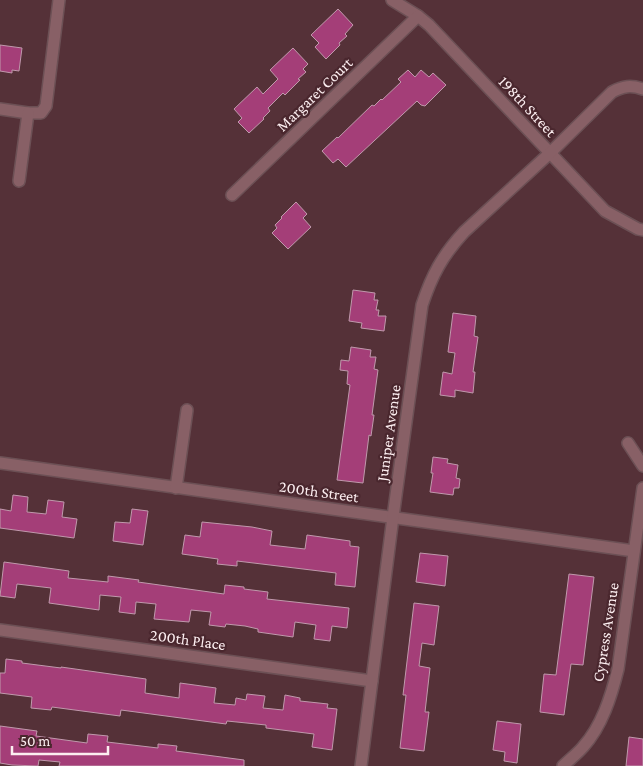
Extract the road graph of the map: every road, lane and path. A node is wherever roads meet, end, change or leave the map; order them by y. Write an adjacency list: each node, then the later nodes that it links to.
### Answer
1 (60, 0): 6 (street)
2 (392, 0): 3 (street, 198th Street)
3 (418, 16): 7 (street, 198th Street); 9 (street, Margaret Court)
4 (643, 89): 7 (street, Juniper Avenue)
5 (0, 109): 6 (street)
6 (28, 113): 8 (street)
7 (550, 153): 10 (street, 198th Street); 17 (street, Juniper Avenue)
8 (19, 181)
9 (232, 195)
10 (643, 230)
11 (187, 410): 15 (street)
12 (628, 443): 14 (street)
13 (0, 463): 15 (street, 200th Street)
14 (643, 466)
15 (176, 488): 17 (street, 200th Street)
16 (643, 488): 18 (street, Cypress Avenue)
17 (393, 517): 18 (street, 200th Street); 20 (street, Juniper Avenue)
18 (634, 552): 22 (street, Cypress Avenue)
19 (0, 630): 20 (street, 200th Place)
20 (372, 680): 21 (street, Juniper Avenue)
21 (361, 766)
22 (563, 766)

